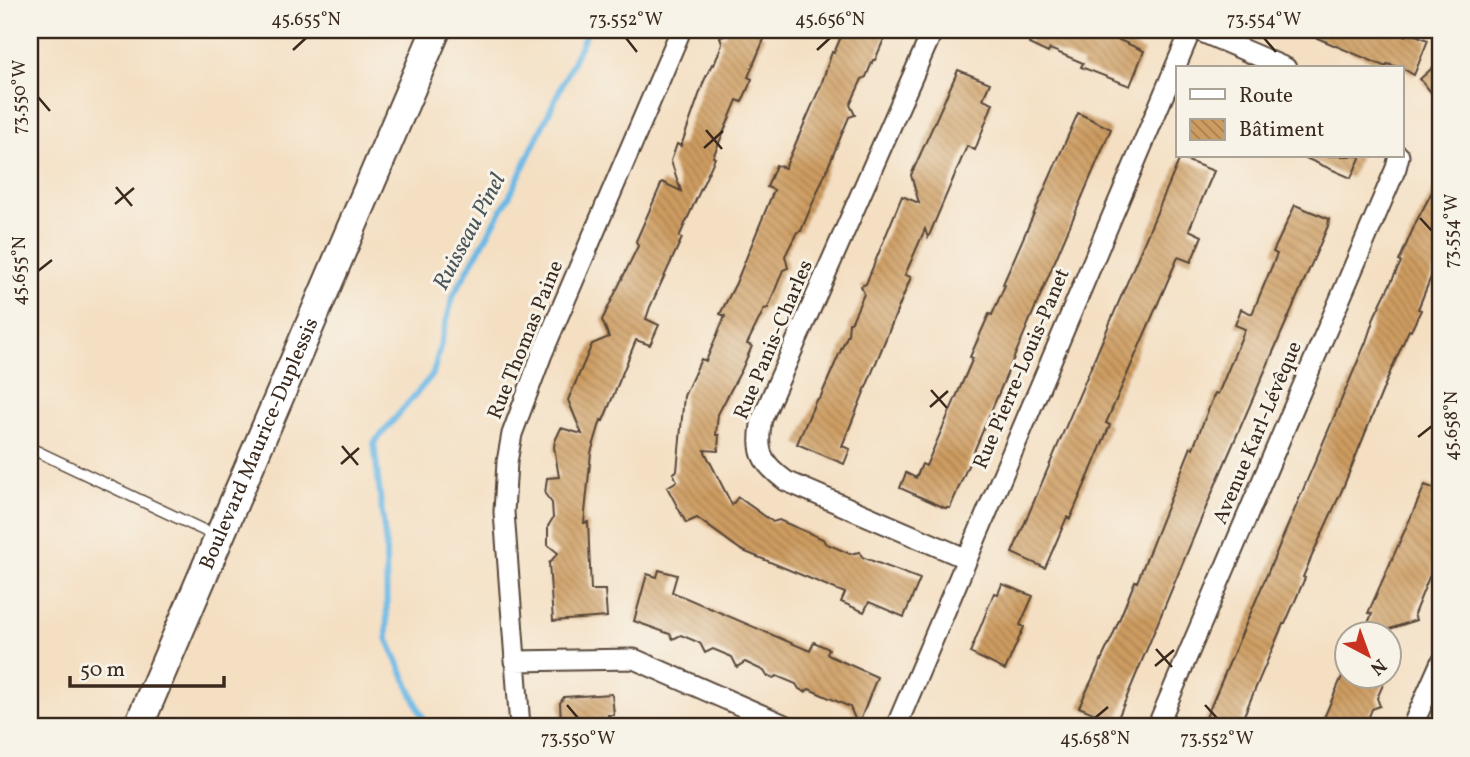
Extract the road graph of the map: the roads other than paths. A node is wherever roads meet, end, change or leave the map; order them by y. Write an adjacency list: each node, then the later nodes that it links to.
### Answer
1 (419, 30): 9 (street, Boulevard Maurice-Duplessis)
2 (436, 30): 9 (street, Boulevard Maurice-Duplessis)
3 (681, 30): 13 (street, Rue Thomas Paine)
4 (933, 30): 12 (street, Rue Panis-Charles)
5 (1191, 30): 12 (street, Rue Pierre-Louis-Panet)
6 (1197, 30): 7 (street)
7 (1281, 66)
8 (1398, 158): 19 (street, Avenue Karl-Lévêque)
9 (380, 159): 11 (street, Boulevard Maurice-Duplessis)
10 (30, 448): 11 (lane)
11 (219, 537): 15 (street, Boulevard Maurice-Duplessis)
12 (967, 559): 18 (street, Rue Pierre-Louis-Panet)
13 (514, 662): 16 (street, Rue Thomas Paine); 17 (street)
14 (1440, 664): 20 (street)
15 (138, 727)
16 (520, 727)
17 (789, 727)
18 (896, 727)
19 (1157, 727)
20 (1412, 727)

